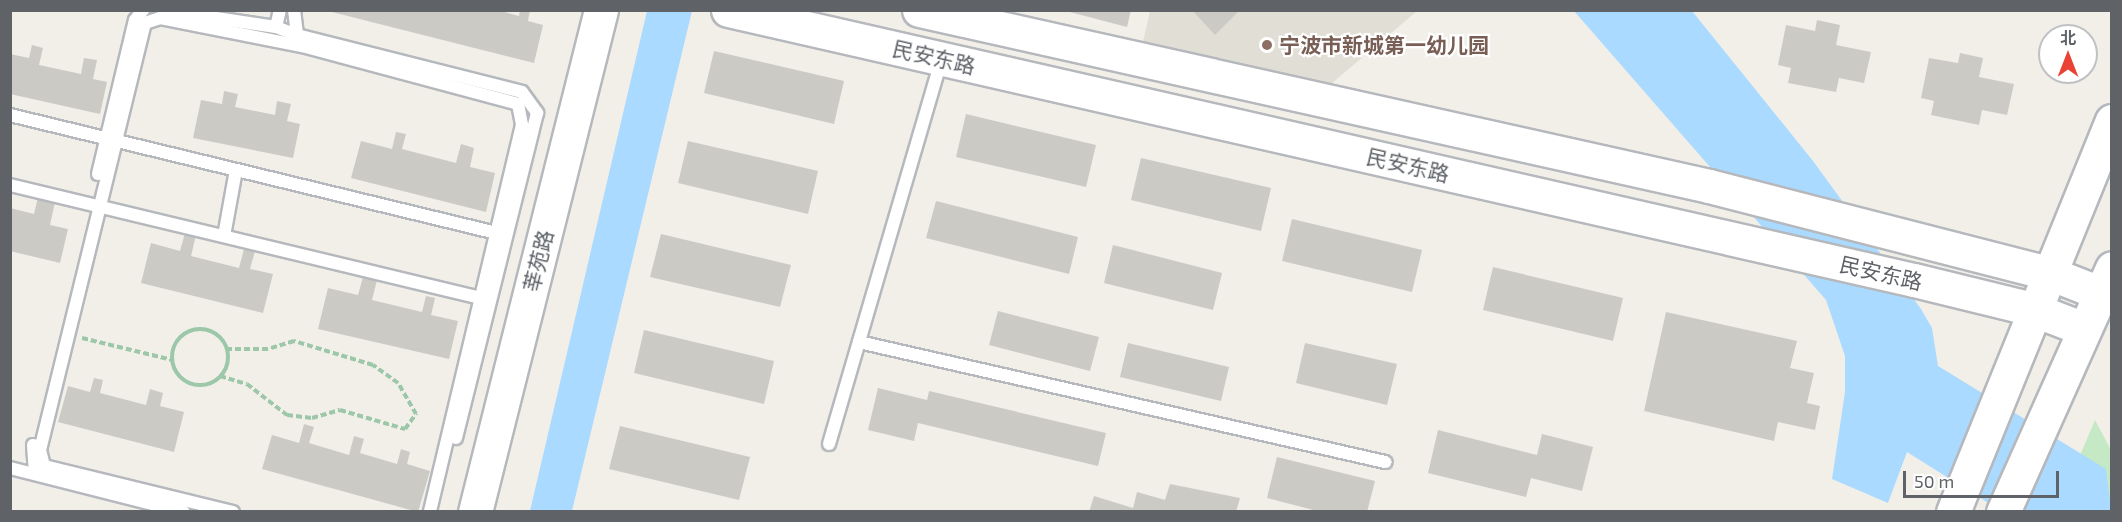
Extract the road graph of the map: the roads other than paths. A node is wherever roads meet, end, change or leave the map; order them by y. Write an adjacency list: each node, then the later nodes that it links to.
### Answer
1 (143, 10): 14 (lane)
2 (149, 10): 8 (lane)
3 (280, 10): 9 (lane)
4 (294, 10): 10 (lane)
5 (601, 10): 35 (main road, 莘苑路)
6 (728, 10): 11 (main road, 民安东路)
7 (938, 13): 20 (main road, 民安东路)
8 (162, 14): 9 (lane); 14 (lane); 18 (lane)
9 (276, 27): 10 (lane)
10 (297, 35): 18 (lane)
11 (941, 59): 23 (main road, 民安东路); 25 (lane)
12 (10, 115): 14 (lane)
13 (2112, 121): 20 (main road)
14 (111, 139): 15 (lane); 17 (lane)
15 (236, 170): 18 (lane); 19 (lane)
16 (10, 185): 17 (lane)
17 (94, 205): 19 (lane); 29 (lane); 32 (lane)
18 (501, 234): 22 (lane)
19 (224, 236): 22 (lane)
20 (2049, 273): 21 (main road, 民安东路); 23 (main road)
21 (2106, 281): 24 (main road)
22 (486, 299): 33 (lane); 34 (lane)
23 (2032, 309): 24 (main road, 民安东路); 30 (main road)
24 (2084, 329): 36 (main road)
25 (859, 342): 26 (lane); 27 (lane)
26 (829, 444)
27 (1385, 462)
28 (10, 468): 29 (lane)
29 (35, 473): 31 (lane)
30 (1957, 502)
31 (184, 512)
32 (233, 512)
33 (430, 512)
34 (437, 512)
35 (475, 512)
36 (2003, 512)

